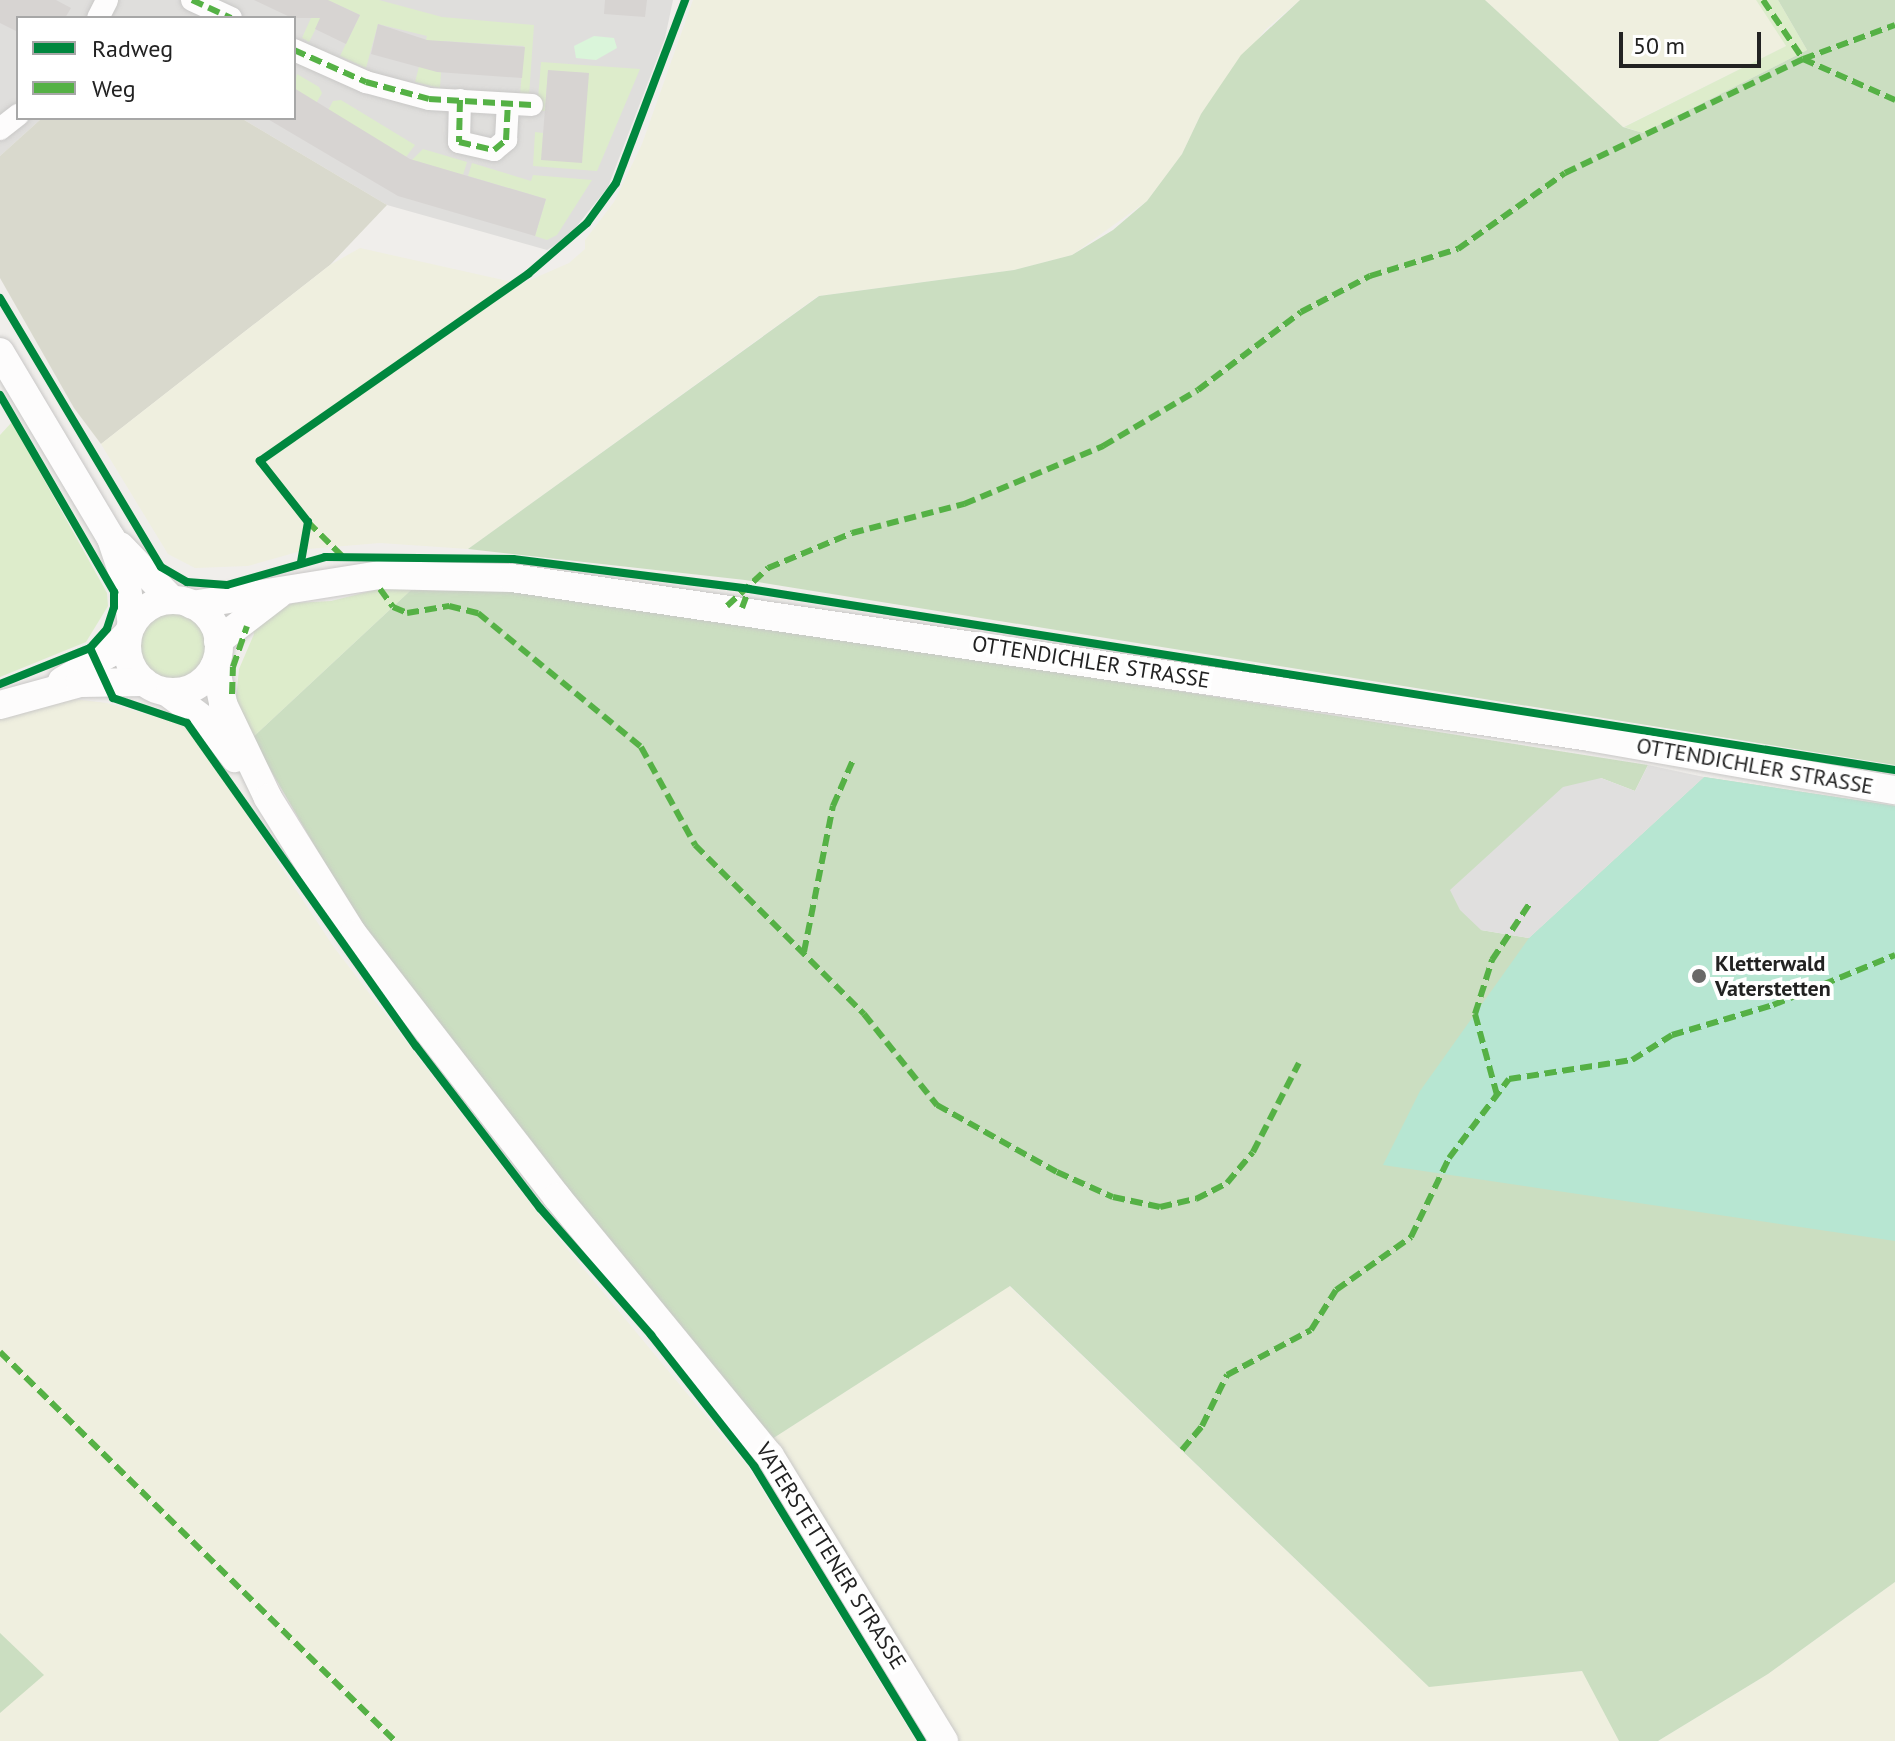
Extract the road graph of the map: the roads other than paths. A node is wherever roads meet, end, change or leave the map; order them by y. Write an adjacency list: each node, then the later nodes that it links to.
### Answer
1 (192, 0): 2 (street)
2 (227, 16)
3 (296, 51): 4 (street)
4 (460, 100): 5 (street); 5 (street)
5 (508, 104): 6 (street)
6 (532, 105)
7 (16, 117): 8 (street)
8 (0, 129)
9 (0, 352): 10 (street)
10 (111, 538): 12 (street); 13 (street)
11 (285, 590): 12 (street, OTTENDICHLER STRASSE); 14 (street, OTTENDICHLER STRASSE); 18 (street, OTTENDICHLER STRASSE)
12 (182, 602): 13 (street); 14 (street)
13 (130, 628): 15 (street); 16 (street)
14 (216, 653): 15 (street); 19 (street)
15 (156, 687): 16 (street); 19 (street)
16 (44, 691): 17 (street)
17 (0, 705)
18 (1895, 790)
19 (268, 798): 20 (street, VATERSTETTENER STRASSE)
20 (944, 1741)

